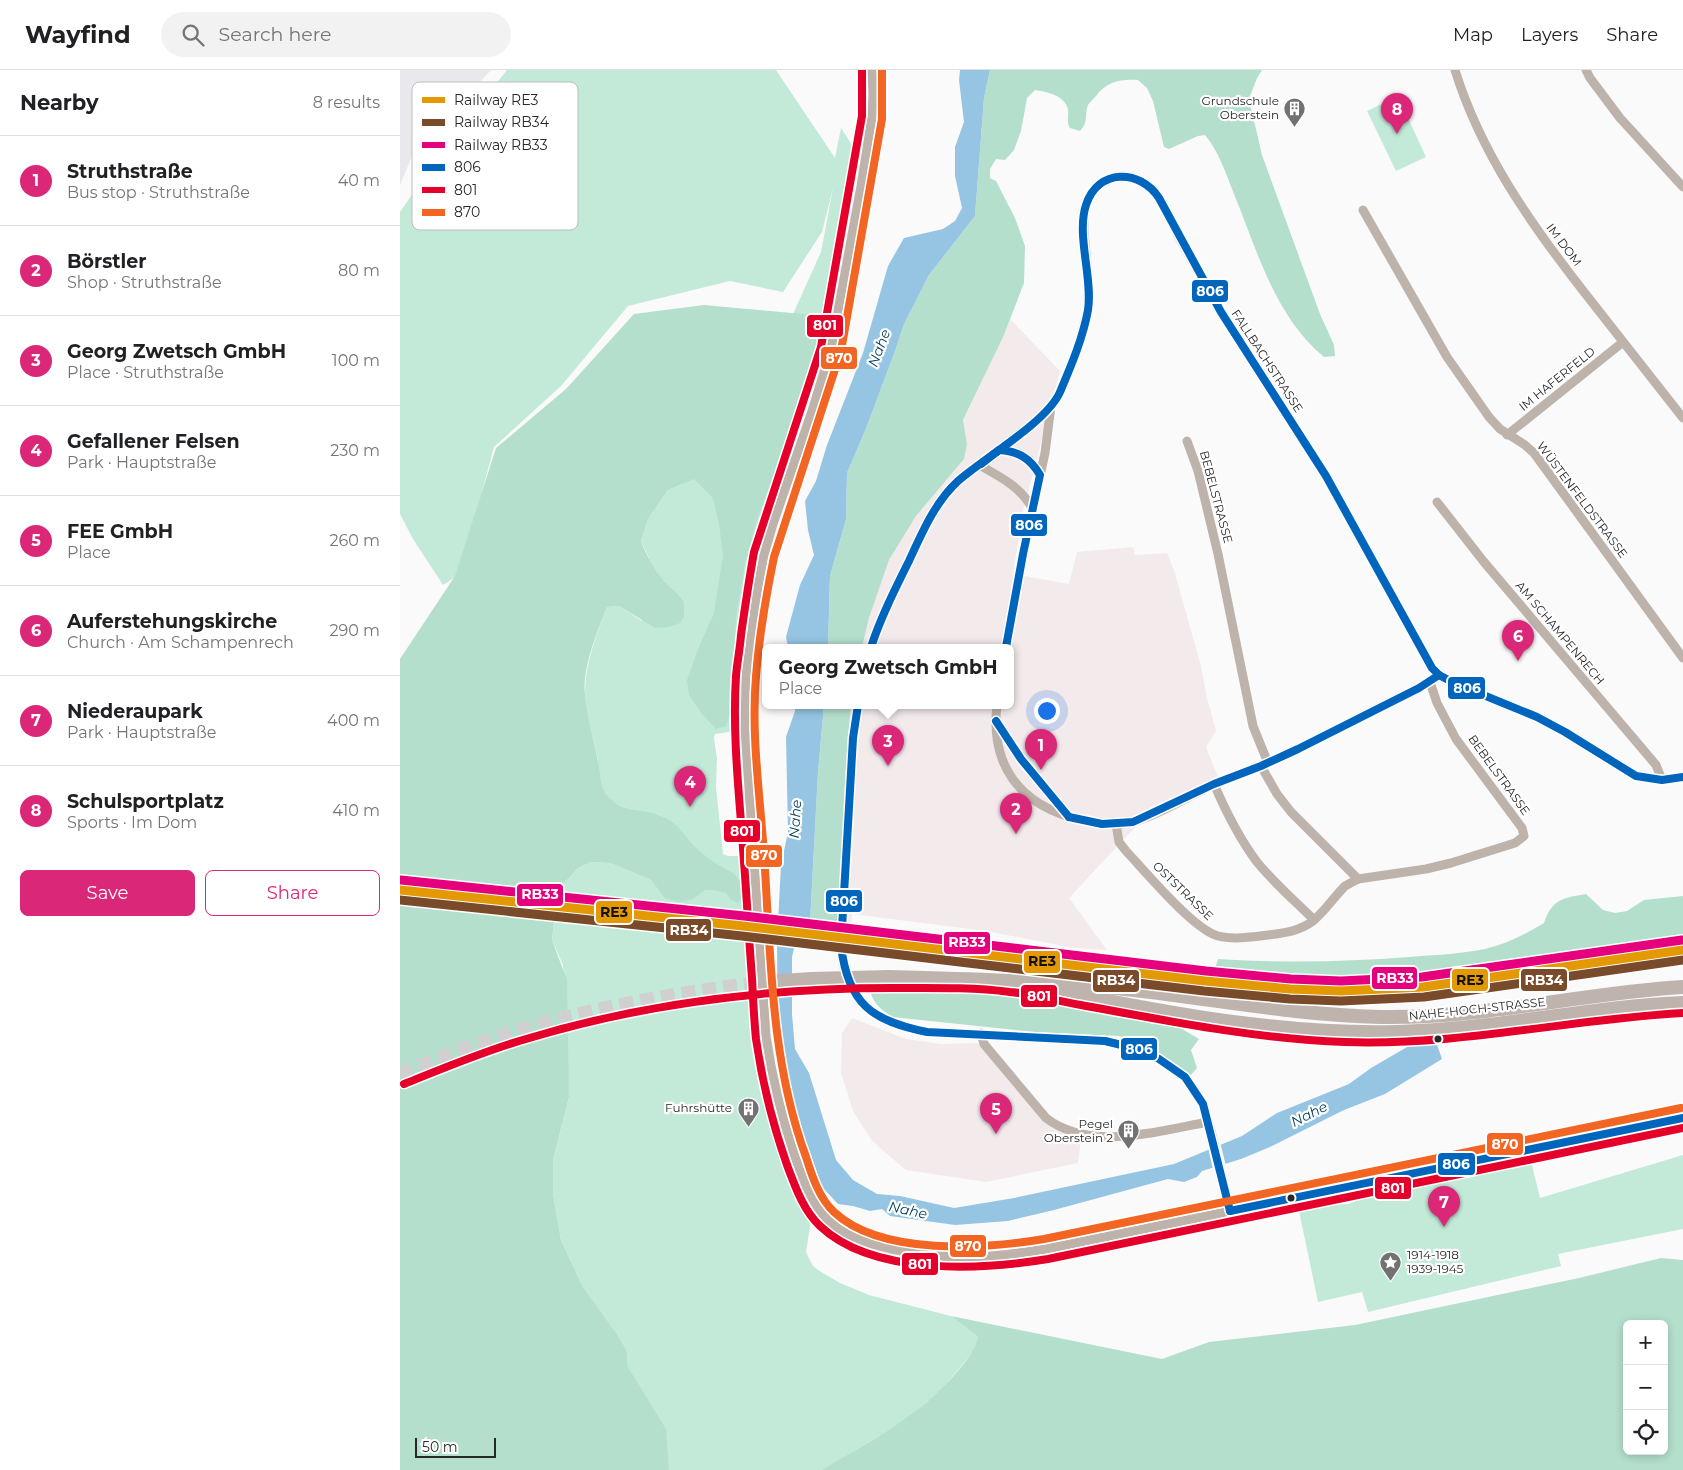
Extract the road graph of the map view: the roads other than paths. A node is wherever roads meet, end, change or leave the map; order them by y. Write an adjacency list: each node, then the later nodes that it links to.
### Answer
1 (872, 70): 37 (street)
2 (1456, 70): 6 (street, IM DOM)
3 (1586, 70): 4 (street)
4 (1683, 187)
5 (1363, 210): 9 (street, WÜSTENFELDSTRASSE)
6 (1623, 342): 8 (street, IM DOM); 9 (street, IM HAFERFELD)
7 (1052, 406): 11 (street, FALLBACHSTRASSE); 13 (street); 19 (street, FALLBACHSTRASSE)
8 (1683, 418)
9 (1506, 435): 18 (street, WÜSTENFELDSTRASSE)
10 (1187, 441): 23 (street, BEBELSTRASSE)
11 (999, 450): 12 (street, FALLBACHSTRASSE); 13 (street)
12 (979, 465): 15 (street); 16 (street, FALLBACHSTRASSE)
13 (1040, 474): 15 (street)
14 (1437, 502): 25 (street, AM SCHAMPENRECH)
15 (1032, 508): 17 (street)
16 (872, 644)
17 (1007, 644)
18 (1683, 658)
19 (1439, 674): 20 (street); 25 (street)
20 (1430, 682): 23 (street); 28 (street, BEBELSTRASSE)
21 (857, 709): 34 (street)
22 (997, 709): 27 (street)
23 (1265, 765): 26 (street); 28 (street, BEBELSTRASSE)
24 (1683, 777): 25 (street)
25 (1662, 780)
26 (1214, 784): 27 (street); 29 (street)
27 (1116, 824): 29 (street, OSTSTRASSE)
28 (1358, 879): 29 (street, OSTSTRASSE)
29 (1314, 920)
30 (766, 982): 31 (main road, bridge)
31 (1016, 982): 32 (main road, NAHE-HOCH-STRASSE); 33 (main road, NAHE-HOCH-STRASSE)
32 (1683, 987)
33 (1683, 1003)
34 (981, 1033): 36 (street); 36 (street)
35 (1683, 1118): 37 (street)
36 (1210, 1126): 37 (street)
37 (1230, 1211)

